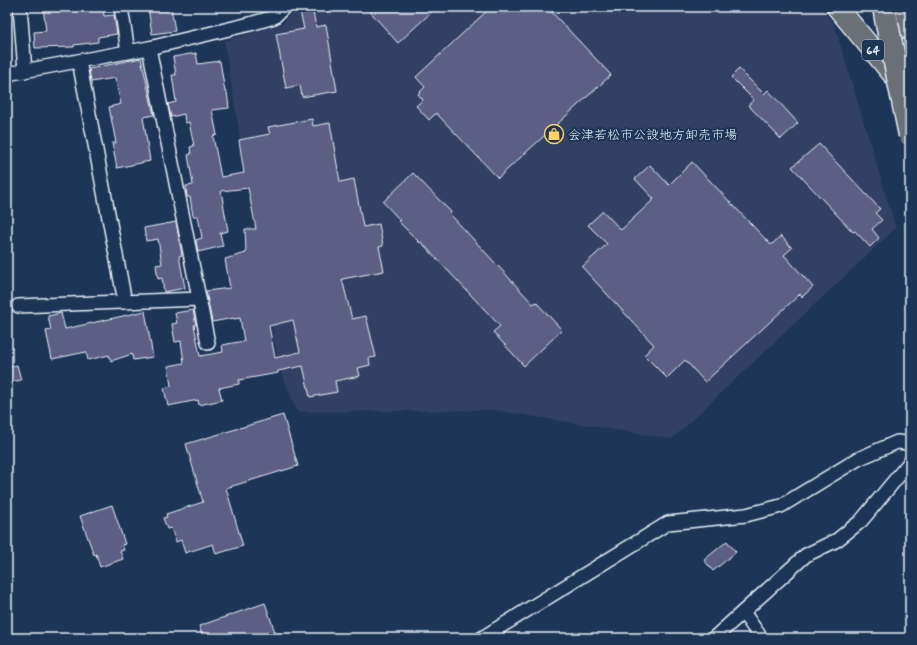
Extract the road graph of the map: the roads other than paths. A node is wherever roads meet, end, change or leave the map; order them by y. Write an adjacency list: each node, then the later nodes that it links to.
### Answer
1 (20, 7): 11 (street)
2 (121, 7): 9 (street)
3 (284, 7): 8 (street)
4 (837, 7): 13 (main road, 64)
5 (907, 7): 7 (highway)
6 (885, 16): 14 (highway, bridge)
7 (910, 29)
8 (149, 48): 9 (street); 15 (street)
9 (128, 52): 10 (street)
10 (78, 61): 11 (street); 16 (street)
11 (25, 71): 12 (street)
12 (7, 74)
13 (910, 94)
14 (910, 135)
15 (199, 299): 16 (street); 18 (street)
16 (125, 302): 17 (street)
17 (18, 306)
18 (208, 343)
19 (910, 444): 22 (street)
20 (910, 462): 21 (street)
21 (743, 612): 23 (street); 24 (street)
22 (482, 638)
23 (714, 638)
24 (761, 638)

